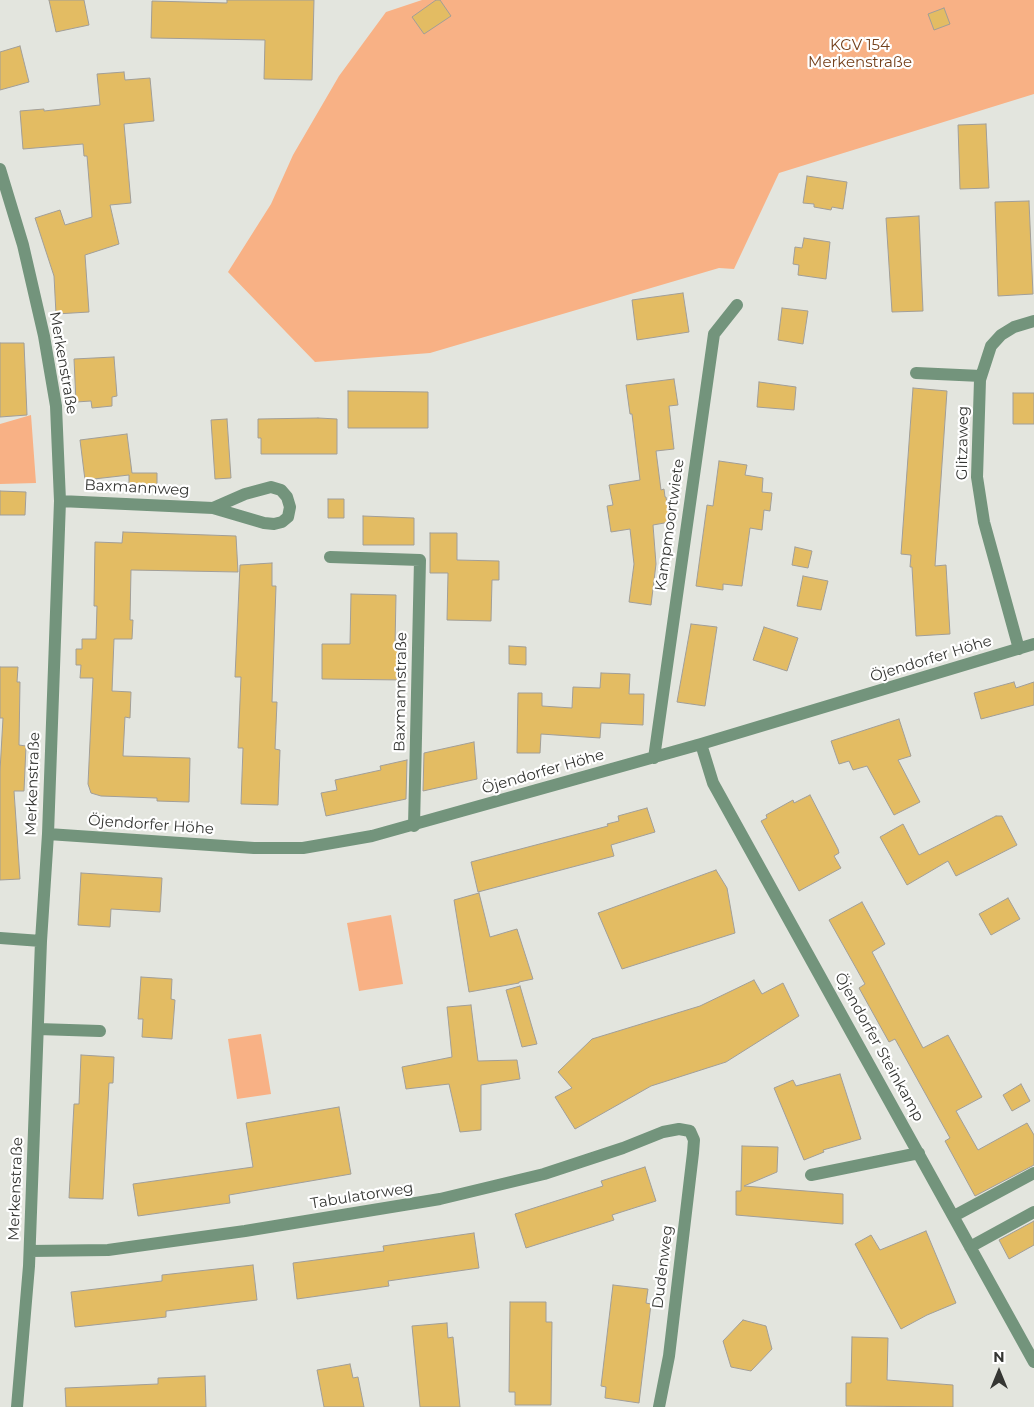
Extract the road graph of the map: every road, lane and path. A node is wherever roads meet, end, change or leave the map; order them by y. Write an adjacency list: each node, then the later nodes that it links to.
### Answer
1 (0, 169): 6 (street, Merkenstraße)
2 (737, 305): 12 (street, Kampmoortwiete)
3 (1034, 321): 5 (street, Glitzaweg)
4 (916, 373): 5 (street)
5 (981, 376): 10 (street, Glitzaweg)
6 (60, 501): 7 (street, Baxmannweg); 14 (street, Merkenstraße)
7 (213, 508): 7 (street, Baxmannweg)
8 (330, 557): 13 (street, Baxmannstraße)
9 (1034, 644): 10 (street, Öjendorfer Höhe)
10 (1019, 649): 11 (street, Öjendorfer Höhe)
11 (701, 744): 12 (street, Öjendorfer Höhe); 20 (street, Öjendorfer Steinkamp)
12 (654, 758): 13 (street, Öjendorfer Höhe)
13 (414, 826): 14 (street, Öjendorfer Höhe)
14 (48, 834): 16 (street, Merkenstraße)
15 (0, 938): 16 (street)
16 (41, 941): 17 (street, Merkenstraße)
17 (38, 1030): 18 (street); 26 (street, Merkenstraße)
18 (100, 1031)
19 (690, 1131): 26 (street, Tabulatorweg); 29 (street, Dudenweg)
20 (919, 1153): 22 (street); 24 (street, Öjendorfer Steinkamp)
21 (1034, 1173): 24 (street)
22 (811, 1175)
23 (1034, 1212): 25 (street)
24 (954, 1216): 25 (street, Öjendorfer Steinkamp)
25 (970, 1247): 27 (street, Öjendorfer Steinkamp)
26 (30, 1251): 28 (street, Merkenstraße)
27 (1034, 1362)
28 (17, 1407)
29 (659, 1407)

